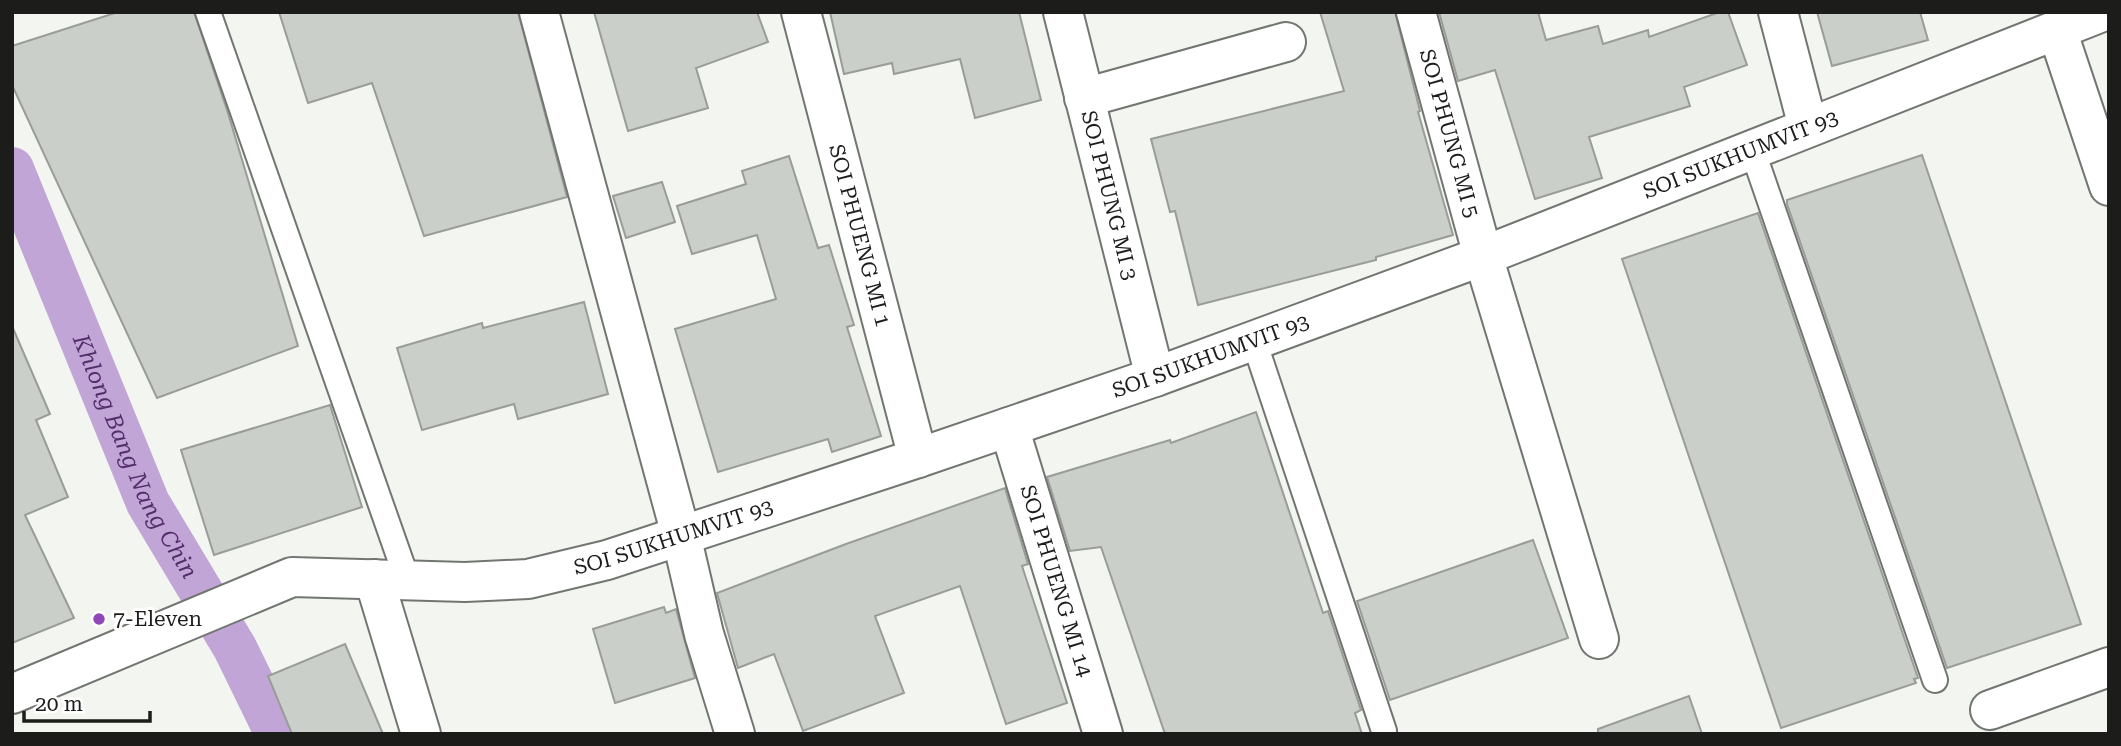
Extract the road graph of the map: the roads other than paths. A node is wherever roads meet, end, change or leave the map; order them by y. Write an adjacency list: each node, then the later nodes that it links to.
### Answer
1 (208, 12): 20 (lane)
2 (539, 12): 19 (street)
3 (801, 12): 18 (street, SOI PHUENG MI 1)
4 (1063, 12): 10 (street, SOI PHUNG MI 3)
5 (1416, 12): 14 (street, SOI PHUNG MI 5)
6 (1778, 12): 11 (street)
7 (2102, 12): 8 (street, SOI SUKHUMVIT 93)
8 (2057, 30): 11 (street, SOI SUKHUMVIT 93); 13 (street)
9 (1286, 42): 10 (street)
10 (1084, 98): 16 (street, SOI PHUNG MI 3)
11 (1808, 127): 12 (street, SOI SUKHUMVIT 93)
12 (1752, 149): 14 (street, SOI SUKHUMVIT 93); 23 (lane)
13 (2109, 186)
14 (1483, 256): 15 (street, SOI SUKHUMVIT 93); 21 (street, SOI PHUNG MI 5)
15 (1254, 341): 16 (street, SOI SUKHUMVIT 93); 26 (lane)
16 (1155, 377): 17 (street, SOI SUKHUMVIT 93)
17 (1009, 426): 18 (street, SOI SUKHUMVIT 93); 29 (street, SOI PHUENG MI 14)
18 (918, 458): 19 (street, SOI SUKHUMVIT 93)
19 (681, 535): 20 (street, SOI SUKHUMVIT 93); 28 (street)
20 (391, 579): 24 (street, SOI SUKHUMVIT 93); 27 (street)
21 (1599, 639)
22 (2109, 667): 25 (street)
23 (1935, 680)
24 (12, 694)
25 (1990, 710)
26 (1384, 731)
27 (421, 734)
28 (735, 734)
29 (1103, 734)

